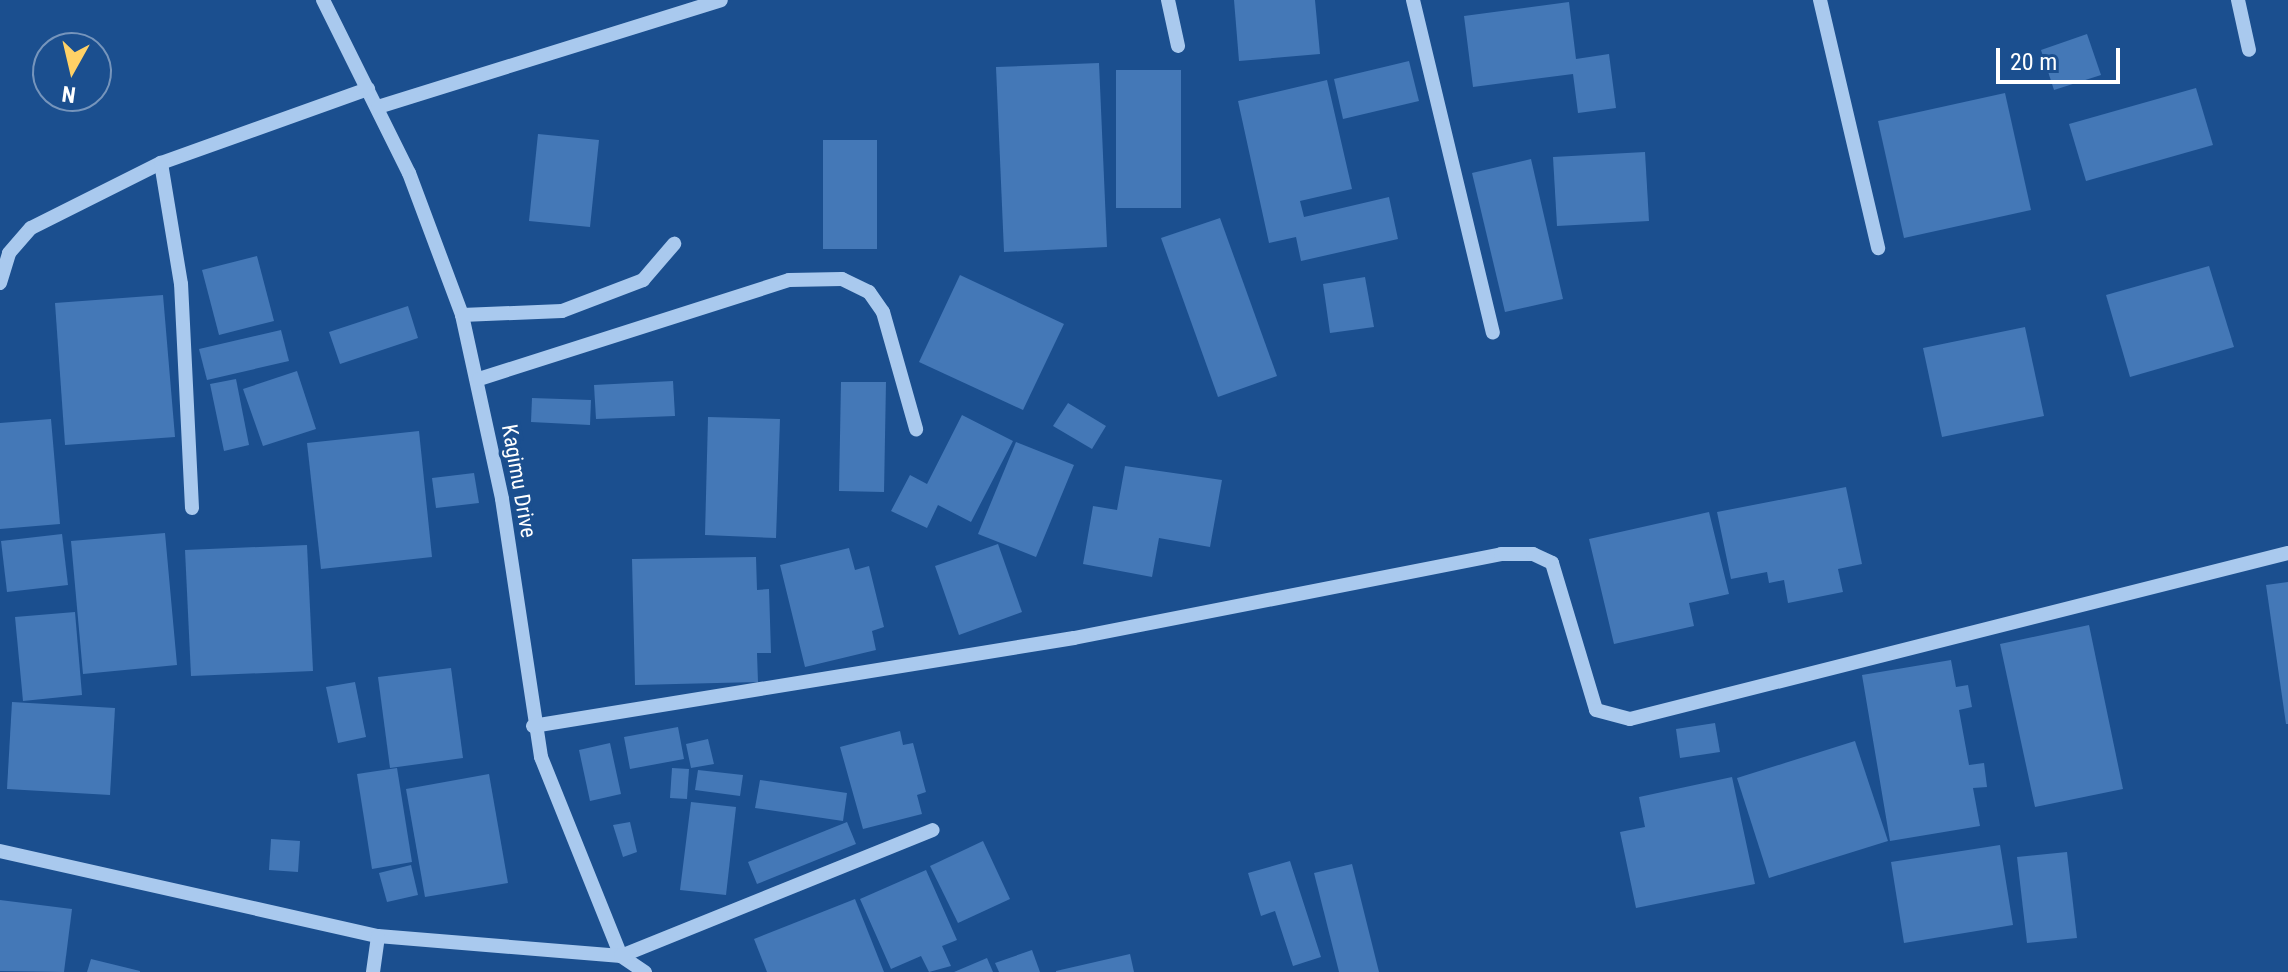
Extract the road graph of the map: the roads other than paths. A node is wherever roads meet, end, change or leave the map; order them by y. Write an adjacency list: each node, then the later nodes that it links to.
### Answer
1 (323, 0): 9 (street, Kagimu Drive)
2 (721, 0): 10 (street)
3 (1168, 0): 7 (street)
4 (1413, 0): 16 (street)
5 (1820, 0): 13 (street)
6 (2238, 0): 8 (street)
7 (1178, 46)
8 (2249, 50)
9 (368, 89): 10 (street, Kagimu Drive); 11 (street)
10 (378, 107): 15 (street, Kagimu Drive)
11 (161, 163): 14 (street); 19 (street)
12 (674, 244): 15 (street)
13 (1878, 248)
14 (0, 283)
15 (462, 315): 17 (street, Kagimu Drive)
16 (1493, 332)
17 (479, 379): 18 (street); 21 (street, Kagimu Drive)
18 (916, 429)
19 (192, 508)
20 (2288, 553): 21 (street)
21 (533, 726): 25 (street, Kagimu Drive)
22 (933, 830): 25 (street)
23 (0, 851): 24 (street)
24 (378, 936): 25 (street); 26 (street)
25 (621, 956): 27 (street)
26 (373, 972)
27 (645, 972)

